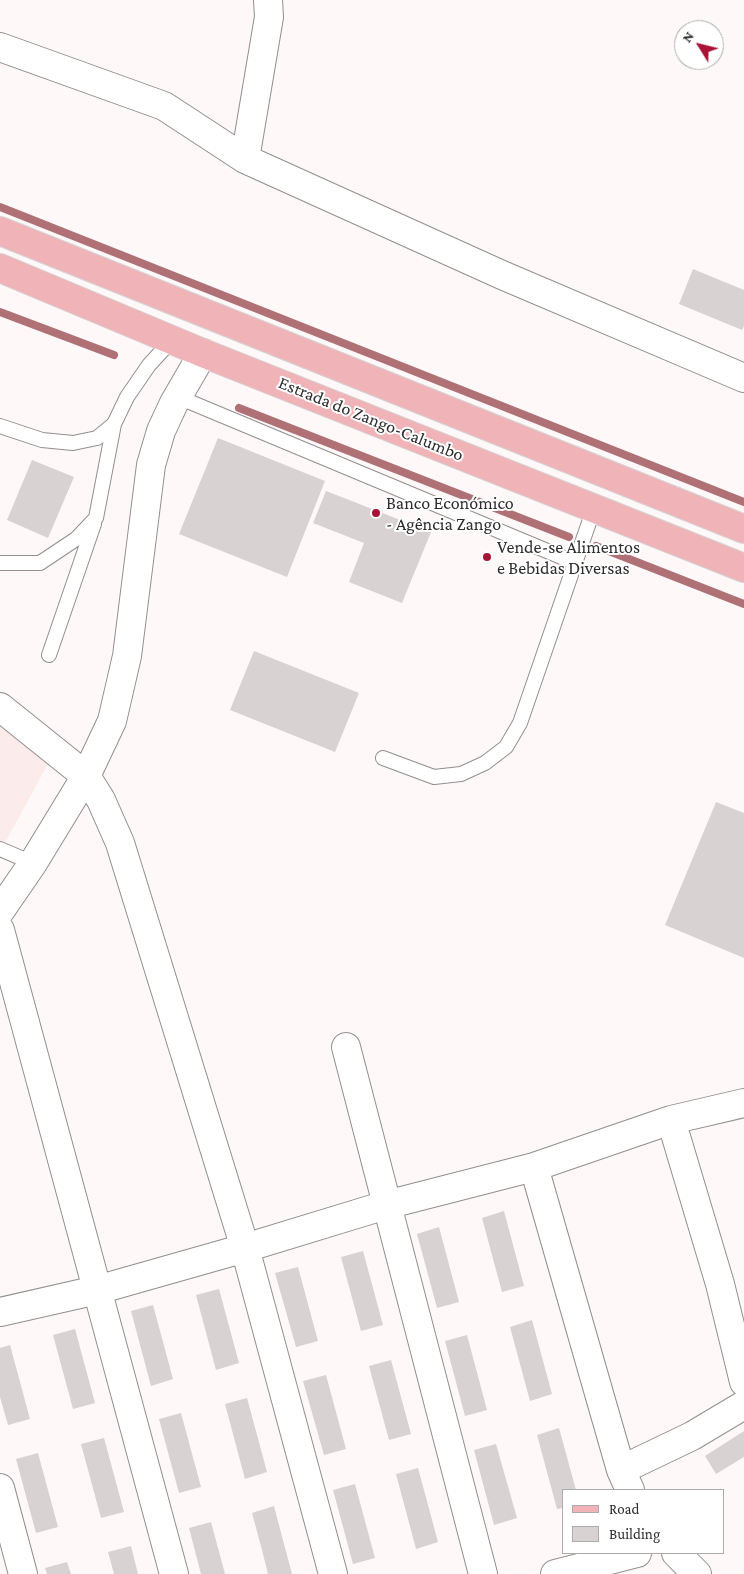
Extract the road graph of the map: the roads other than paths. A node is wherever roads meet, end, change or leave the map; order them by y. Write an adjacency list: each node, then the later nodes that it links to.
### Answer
1 (268, 0): 3 (street)
2 (0, 46): 3 (street)
3 (245, 159): 8 (street)
4 (0, 231): 14 (main road, Estrada do Zango-Calumbo)
5 (0, 268): 6 (main road, Estrada do Zango-Calumbo)
6 (172, 340): 7 (main road, Estrada do Zango-Calumbo); 10 (lane)
7 (203, 353): 9 (street); 12 (main road, Estrada do Zango-Calumbo)
8 (744, 378)
9 (178, 397): 16 (lane); 21 (street)
10 (114, 424): 11 (lane); 13 (lane)
11 (0, 426)
12 (594, 508): 16 (lane); 17 (main road, Estrada do Zango-Calumbo)
13 (96, 518): 15 (lane); 18 (lane)
14 (744, 529)
15 (0, 563)
16 (576, 563): 20 (lane)
17 (744, 568)
18 (48, 655)
19 (0, 707): 21 (street)
20 (383, 758)
21 (86, 776): 23 (street); 31 (street)
22 (0, 849): 23 (lane)
23 (33, 863): 24 (street)
24 (0, 911)
25 (0, 930): 32 (street)
26 (346, 1047): 30 (street)
27 (744, 1103): 28 (street)
28 (671, 1120): 29 (street); 34 (street)
29 (534, 1167): 30 (street); 36 (street)
30 (386, 1205): 31 (street); 43 (street)
31 (245, 1248): 32 (street); 42 (street)
32 (98, 1290): 33 (street); 41 (street)
33 (0, 1312)
34 (744, 1382)
35 (744, 1405): 36 (street)
36 (626, 1480)
37 (0, 1488): 40 (street)
38 (633, 1554): 44 (street)
39 (677, 1554): 45 (street)
40 (23, 1574)
41 (174, 1574)
42 (333, 1574)
43 (483, 1574)
44 (554, 1574)
45 (697, 1574)

